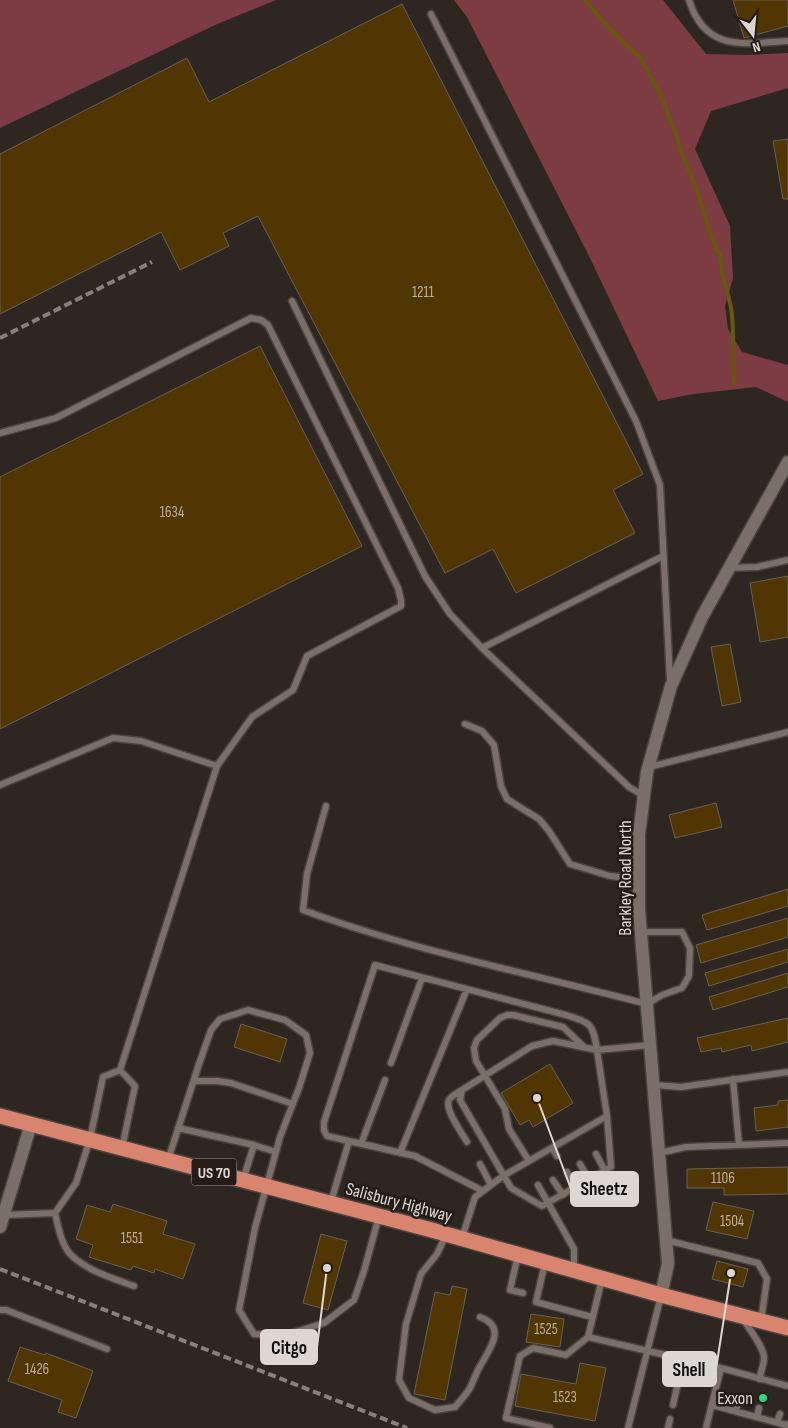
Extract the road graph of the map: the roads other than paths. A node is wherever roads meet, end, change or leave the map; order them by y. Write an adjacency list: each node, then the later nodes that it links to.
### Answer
1 (689, 0): 3 (lane)
2 (430, 14): 7 (lane)
3 (788, 41)
4 (292, 301): 10 (lane)
5 (0, 433): 14 (lane)
6 (788, 462): 9 (street, Barkley Road North)
7 (663, 556): 10 (lane); 11 (lane)
8 (788, 560): 9 (lane)
9 (730, 568): 11 (street, Barkley Road North)
10 (482, 648): 17 (lane)
11 (671, 686): 15 (street, Barkley Road North)
12 (465, 724): 19 (lane)
13 (788, 732): 15 (lane)
14 (217, 766): 16 (lane); 28 (lane)
15 (648, 767): 17 (street, Barkley Road North)
16 (0, 785)
17 (644, 796): 19 (street, Barkley Road North)
18 (326, 806): 23 (lane)
19 (639, 879): 20 (street, Barkley Road North)
20 (641, 932): 23 (street, Barkley Road North); 23 (lane)
21 (422, 978): 22 (lane); 27 (lane); 45 (lane)
22 (468, 989): 26 (lane); 55 (lane)
23 (647, 1004): 24 (street, Barkley Road North)
24 (650, 1045): 26 (lane); 34 (street, Barkley Road North)
25 (585, 1047): 26 (lane); 30 (lane); 30 (lane)
26 (597, 1050): 38 (lane)
27 (391, 1063)
28 (120, 1070): 43 (lane); 52 (lane)
29 (788, 1072): 31 (lane)
30 (484, 1076): 35 (lane); 61 (lane)
31 (733, 1079): 34 (lane); 49 (lane)
32 (385, 1080): 48 (lane)
33 (194, 1081): 36 (lane); 36 (lane); 40 (lane)
34 (654, 1085): 56 (street, Barkley Road North)
35 (462, 1090): 46 (lane); 68 (lane)
36 (293, 1104): 54 (lane)
37 (0, 1116): 39 (highway, Salisbury Highway / US 70)
38 (607, 1116): 41 (lane); 66 (lane)
39 (31, 1124): 43 (highway, Salisbury Highway / US 70); 82 (street)
40 (178, 1128): 50 (lane); 60 (lane)
41 (582, 1130): 42 (lane); 44 (lane)
42 (586, 1138)
43 (90, 1139): 52 (highway, Salisbury Highway / US 70); 80 (lane)
44 (566, 1140): 51 (lane); 53 (lane)
45 (349, 1141): 48 (lane); 79 (lane)
46 (467, 1142)
47 (788, 1142): 49 (lane)
48 (362, 1144): 55 (lane)
49 (738, 1144): 56 (lane)
50 (254, 1145): 54 (lane); 69 (lane)
51 (570, 1147)
52 (122, 1148): 60 (highway, Salisbury Highway / US 70)
53 (552, 1148): 58 (lane); 59 (lane)
54 (276, 1152): 74 (lane)
55 (400, 1153): 76 (lane)
56 (659, 1153): 85 (street, Barkley Road North)
57 (596, 1154): 66 (lane)
58 (538, 1156): 61 (lane); 63 (lane)
59 (557, 1156)
60 (168, 1160): 69 (highway, Salisbury Highway / US 70)
61 (527, 1162): 65 (lane); 68 (lane)
62 (480, 1164): 72 (lane)
63 (542, 1164)
64 (580, 1164): 71 (lane)
65 (530, 1171)
66 (605, 1171): 71 (lane)
67 (567, 1172): 75 (lane)
68 (503, 1176): 72 (lane); 78 (lane)
69 (243, 1180): 74 (highway, Salisbury Highway / US 70)
70 (553, 1180): 77 (lane)
71 (589, 1180): 75 (lane)
72 (491, 1185): 76 (lane)
73 (538, 1185): 78 (lane)
74 (267, 1186): 79 (highway, Salisbury Highway / US 70); 81 (lane)
75 (576, 1188): 77 (lane)
76 (483, 1191): 84 (lane)
77 (562, 1195): 78 (lane)
78 (549, 1202): 88 (lane)
79 (331, 1203): 81 (highway, Salisbury Highway / US 70)
80 (55, 1213): 82 (lane); 90 (lane)
81 (379, 1216): 83 (highway, Salisbury Highway / US 70)
82 (2, 1221)
83 (447, 1234): 84 (highway, Salisbury Highway / US 70); 95 (lane)
84 (462, 1238): 86 (highway, Salisbury Highway / US 70)
85 (666, 1240): 92 (street, Barkley Road North); 97 (lane)
86 (518, 1254): 87 (highway, Salisbury Highway / US 70); 91 (lane)
87 (546, 1262): 88 (highway, Salisbury Highway / US 70); 96 (lane)
88 (574, 1270): 89 (highway, Salisbury Highway / US 70)
89 (603, 1278): 92 (highway, Salisbury Highway / US 70); 96 (lane)
90 (134, 1286)
91 (523, 1293)
92 (662, 1295): 94 (highway, Salisbury Highway / US 70); 101 (lane)
93 (0, 1310): 100 (lane)
94 (741, 1316): 97 (highway, Salisbury Highway / US 70); 105 (lane)
95 (480, 1317)
96 (592, 1317): 99 (lane)
97 (760, 1321): 98 (highway, Salisbury Highway / US 70)
98 (788, 1328)
99 (588, 1337): 101 (lane); 120 (lane)
100 (107, 1349)
101 (648, 1352): 102 (lane); 121 (lane)
102 (683, 1360): 103 (lane); 111 (lane)
103 (721, 1368): 104 (lane); 112 (lane)
104 (745, 1375): 105 (lane); 106 (lane)
105 (763, 1380): 107 (lane); 108 (lane)
106 (743, 1383)
107 (787, 1386): 109 (lane)
108 (764, 1388)
109 (785, 1394)
110 (738, 1403): 114 (lane)
111 (673, 1405)
112 (712, 1405): 114 (lane); 123 (lane)
113 (759, 1408): 116 (lane)
114 (736, 1411): 116 (lane)
115 (780, 1414): 118 (lane)
116 (756, 1417): 118 (lane)
117 (670, 1419): 122 (lane)
118 (777, 1422): 119 (lane)
119 (788, 1424)
120 (550, 1428)
121 (628, 1428)
122 (668, 1428)
123 (706, 1428)

